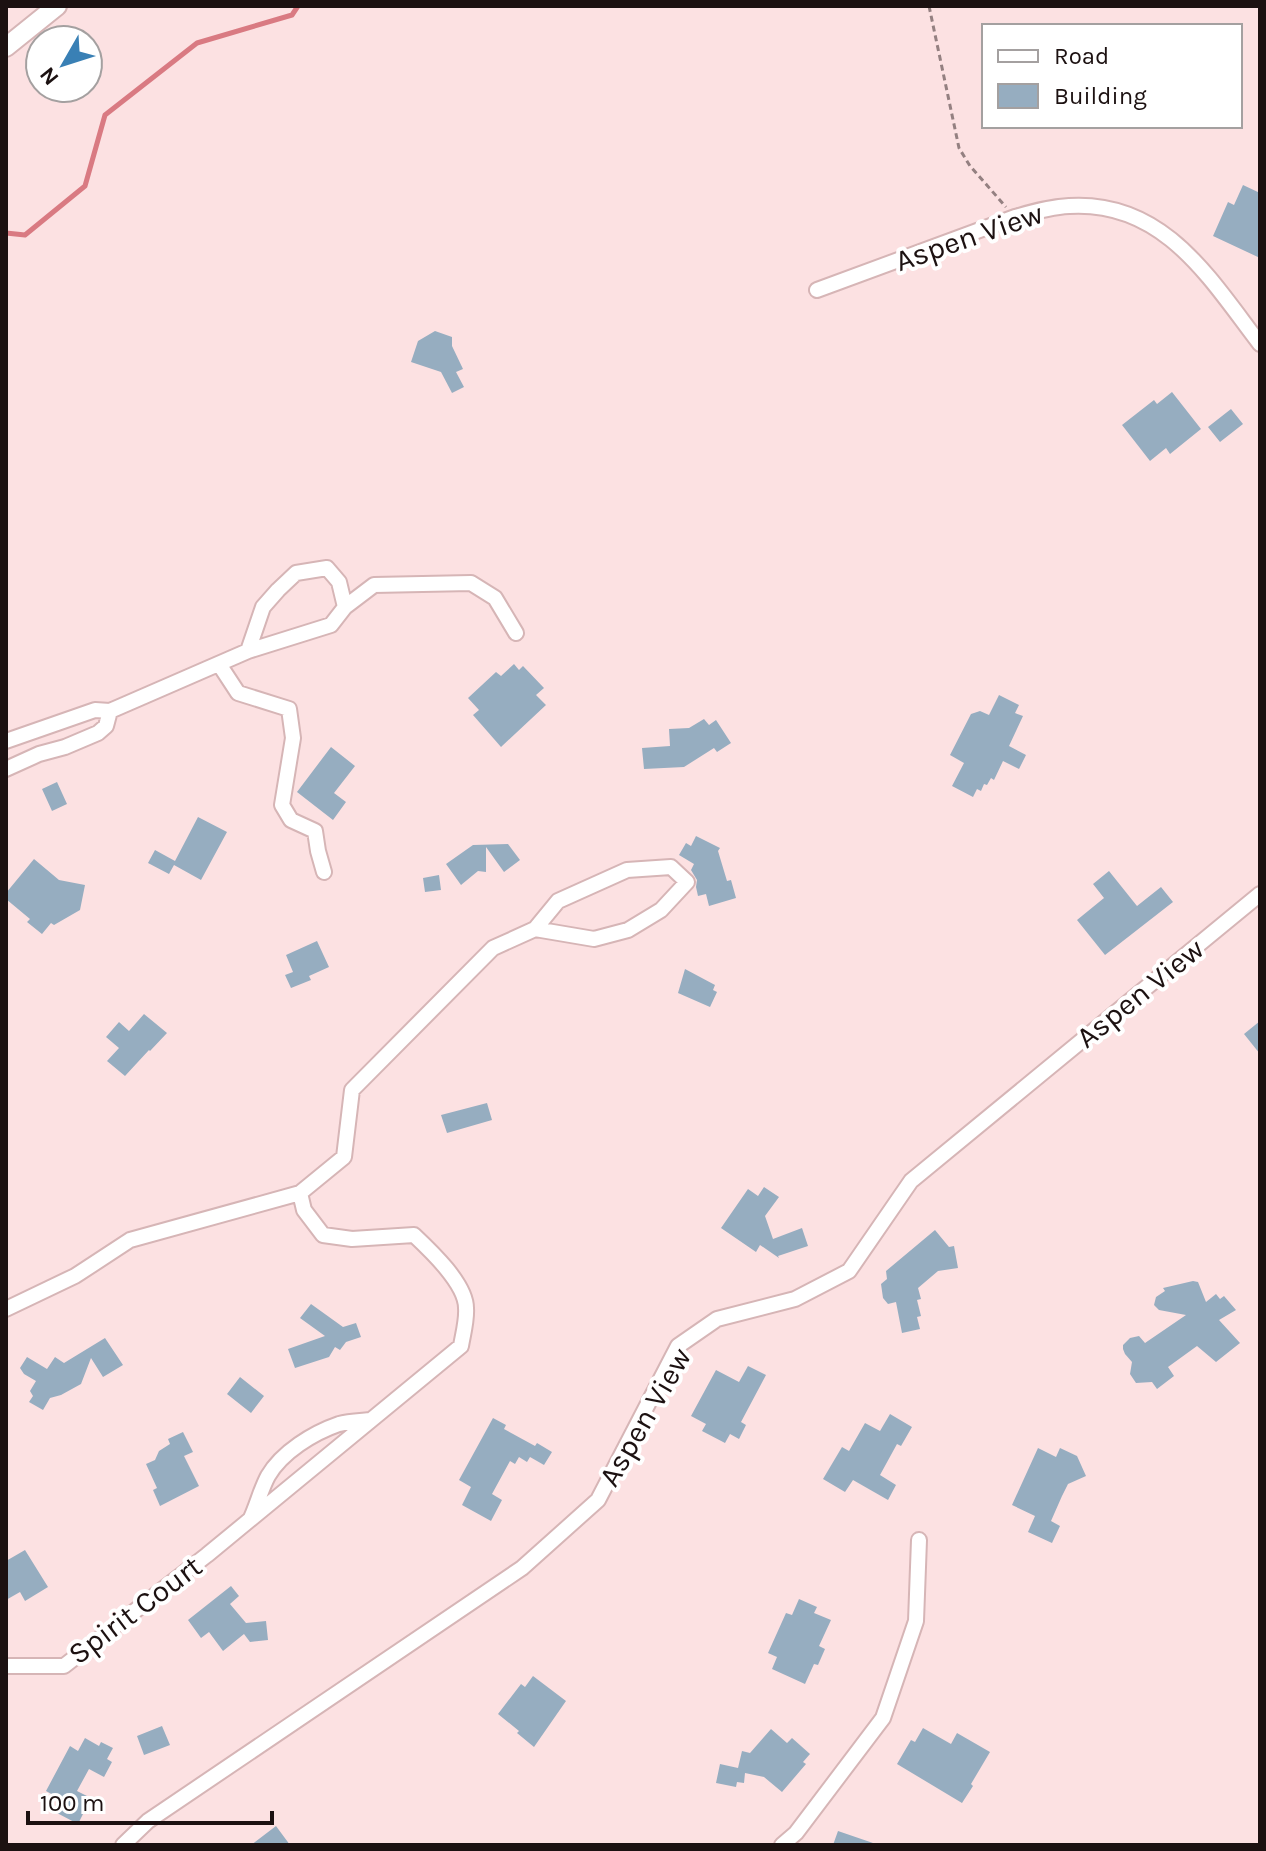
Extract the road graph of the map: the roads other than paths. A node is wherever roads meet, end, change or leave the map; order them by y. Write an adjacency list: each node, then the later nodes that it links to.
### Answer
1 (57, 6): 2 (street)
2 (6, 47)
3 (817, 290): 4 (street, Aspen View)
4 (1260, 344)
5 (345, 607): 6 (street); 7 (street); 7 (street)
6 (516, 633)
7 (248, 651): 8 (street)
8 (219, 664): 9 (street); 12 (street)
9 (110, 711): 10 (street); 11 (street)
10 (6, 741)
11 (6, 769)
12 (324, 872)
13 (1260, 894): 21 (street, Aspen View)
14 (535, 929): 14 (street); 15 (street)
15 (300, 1193): 16 (street); 17 (street, Spirit Court)
16 (6, 1309)
17 (372, 1420): 18 (street, Spirit Court); 18 (street, Spirit Court)
18 (251, 1518): 20 (street, Spirit Court)
19 (919, 1540): 22 (street)
20 (6, 1666)
21 (123, 1845)
22 (782, 1845)

